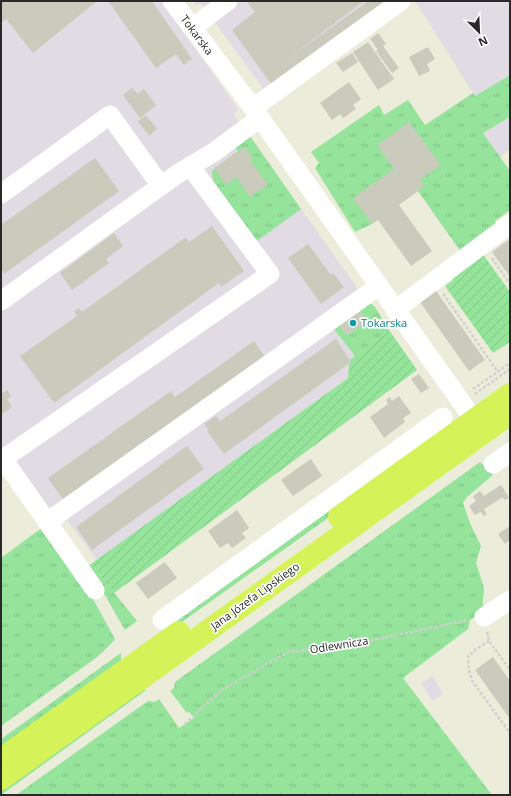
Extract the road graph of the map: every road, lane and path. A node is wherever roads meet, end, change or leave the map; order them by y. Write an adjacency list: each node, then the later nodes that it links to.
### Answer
1 (172, 1): 4 (street, Tokarska)
2 (228, 1): 4 (street)
3 (400, 1): 5 (street)
4 (192, 28): 5 (street, Tokarska)
5 (257, 113): 6 (street); 12 (street, Tokarska)
6 (190, 166): 7 (street); 24 (street)
7 (161, 186): 8 (street); 14 (street)
8 (1, 194)
9 (510, 224): 10 (street)
10 (482, 245): 11 (path); 15 (street)
11 (510, 284)
12 (379, 286): 15 (street, Tokarska); 27 (street)
13 (449, 292): 17 (path)
14 (1, 301)
15 (395, 310): 22 (street, Tokarska)
16 (510, 363): 17 (path)
17 (498, 372): 18 (path)
18 (471, 391)
19 (510, 394): 22 (main road, Jana Józefa Lipskiego)
20 (443, 417): 26 (street)
21 (502, 419): 22 (main road, Jana Józefa Lipskiego)
22 (474, 429): 26 (main road, Jana Józefa Lipskiego); 37 (main road, Jana Józefa Lipskiego)
23 (510, 452): 25 (street)
24 (2, 457): 27 (street)
25 (493, 464)
26 (393, 466): 31 (street); 36 (main road, Jana Józefa Lipskiego)
27 (47, 522): 28 (street)
28 (95, 590)
29 (510, 600): 30 (street)
30 (484, 617): 32 (path); 34 (path, Odlewnicza)
31 (162, 620)
32 (489, 641): 33 (path); 35 (path)
33 (510, 670)
34 (185, 724)
35 (510, 733)
36 (1, 759)
37 (1, 779)

